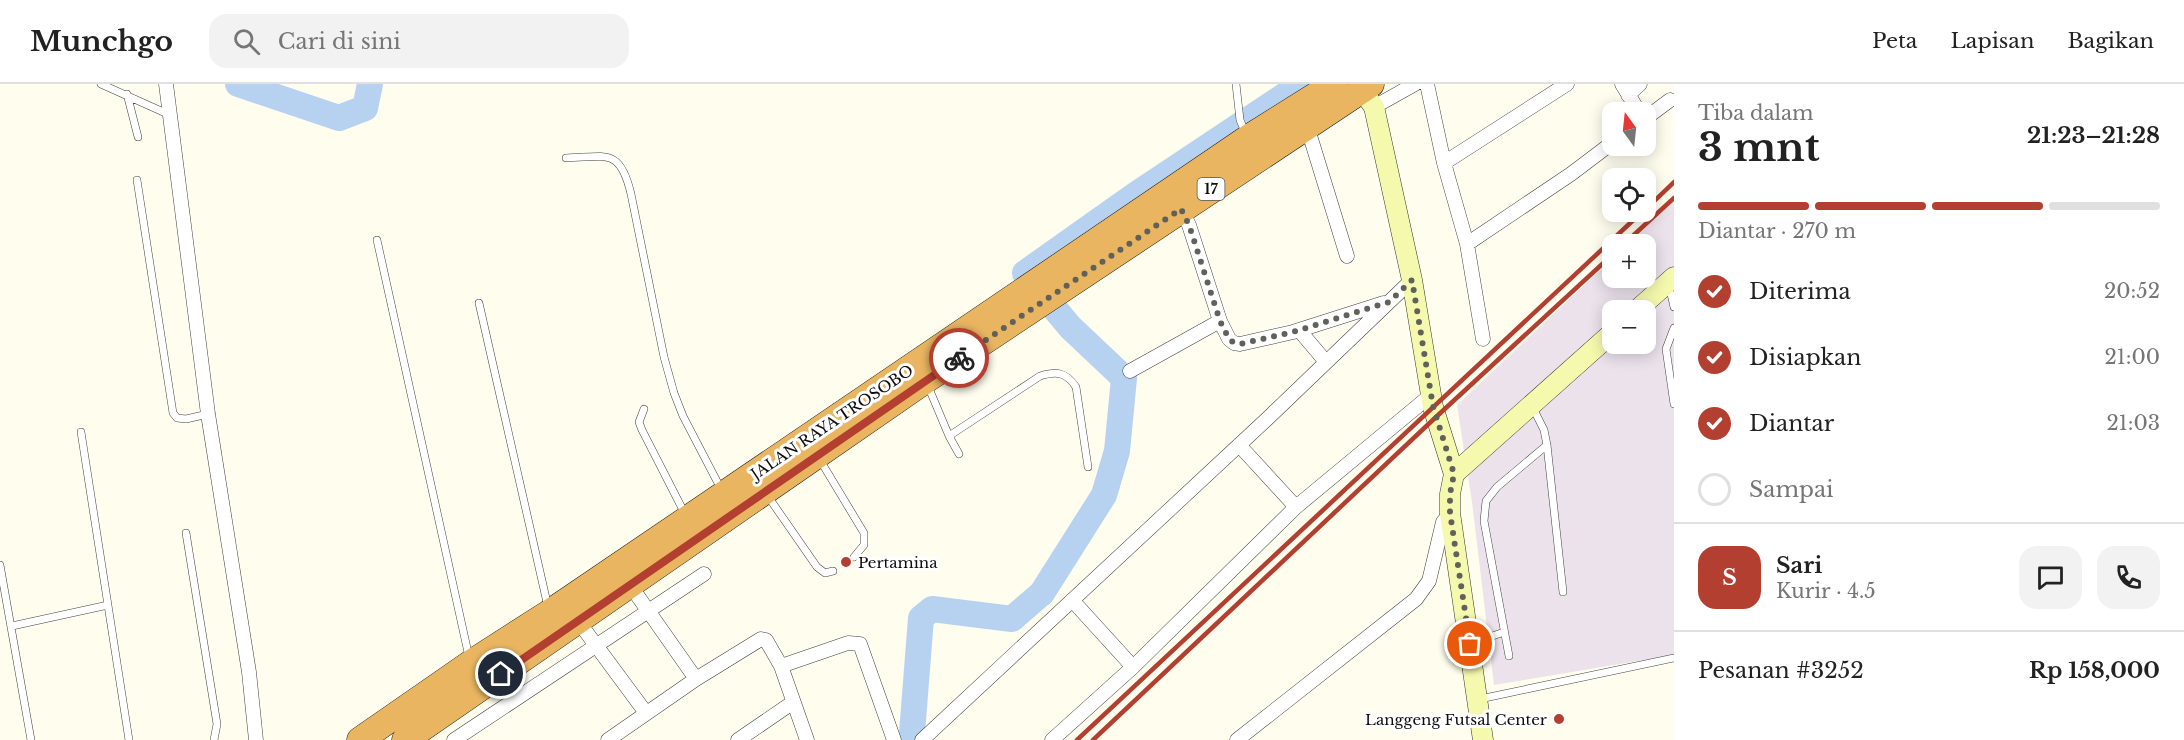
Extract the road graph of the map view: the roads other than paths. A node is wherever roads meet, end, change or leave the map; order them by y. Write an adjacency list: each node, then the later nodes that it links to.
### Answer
1 (101, 84): 10 (lane)
2 (166, 84): 14 (street)
3 (1236, 84): 16 (lane)
4 (1334, 84): 16 (highway, JALAN RAYA TROSOBO / 17)
5 (1415, 84): 11 (street)
6 (1426, 84): 20 (street)
7 (1567, 84): 20 (street)
8 (1640, 84): 9 (street)
9 (1625, 90)
10 (127, 94): 14 (lane); 17 (lane)
11 (1369, 94): 15 (highway, JALAN RAYA TROSOBO / 17); 26 (street)
12 (1670, 100): 13 (street)
13 (1656, 110)
14 (170, 116): 45 (street)
15 (1307, 126): 22 (highway, JALAN RAYA TROSOBO / 17); 25 (street)
16 (1245, 131): 28 (highway, JALAN RAYA TROSOBO / 17)
17 (138, 137)
18 (1602, 151): 24 (street)
19 (566, 158): 55 (lane)
20 (1444, 163): 24 (street)
21 (137, 180): 45 (lane)
22 (1181, 209): 28 (highway, JALAN RAYA TROSOBO / 17); 33 (street)
23 (377, 240): 77 (lane)
24 (1467, 244): 36 (street)
25 (1347, 256)
26 (1412, 280): 30 (street); 41 (street)
27 (1670, 281): 29 (street); 32 (lane)
28 (1039, 294): 40 (highway, JALAN RAYA TROSOBO / 17); 55 (highway, JALAN RAYA TROSOBO / 17)
29 (1648, 300)
30 (1389, 302): 35 (street); 38 (street)
31 (479, 303): 69 (lane)
32 (1674, 307)
33 (1220, 321): 35 (street); 39 (street)
34 (1674, 328): 42 (lane)
35 (1299, 330): 38 (street)
36 (1483, 339)
37 (1602, 342): 43 (street)
38 (1326, 362): 48 (street)
39 (1130, 371)
40 (926, 381): 47 (lane); 51 (highway, JALAN RAYA TROSOBO / 17)
41 (1431, 395): 53 (street); 56 (street)
42 (1674, 404)
43 (1532, 406): 49 (lane); 53 (street)
44 (644, 409): 58 (lane)
45 (208, 414): 88 (street)
46 (81, 432): 67 (lane)
47 (949, 436): 50 (lane); 52 (lane)
48 (1239, 445): 56 (street); 66 (street)
49 (1547, 445): 65 (lane); 72 (lane)
50 (959, 454)
51 (817, 455): 54 (highway, JALAN RAYA TROSOBO / 17); 60 (lane)
52 (1088, 467)
53 (1454, 474): 57 (street)
54 (764, 492): 62 (lane); 64 (highway, JALAN RAYA TROSOBO / 17)
55 (723, 494): 58 (highway, JALAN RAYA TROSOBO / 17)
56 (1296, 507): 79 (street)
57 (1450, 513): 73 (street); 97 (street)
58 (687, 519): 69 (highway, JALAN RAYA TROSOBO / 17)
59 (186, 533): 87 (lane)
60 (854, 557)
61 (0, 565): 71 (lane)
62 (832, 572)
63 (704, 574): 68 (street)
64 (630, 585): 68 (street); 70 (highway, JALAN RAYA TROSOBO / 17)
65 (1563, 592)
66 (1072, 600): 79 (street); 84 (street)
67 (108, 605): 71 (lane); 86 (lane)
68 (647, 610): 74 (street); 80 (street)
69 (549, 613): 77 (highway, JALAN RAYA TROSOBO / 17)
70 (578, 621): 74 (street); 90 (highway, JALAN RAYA TROSOBO / 17)
71 (12, 626): 85 (lane)
72 (1504, 632): 73 (lane); 75 (lane)
73 (1470, 644): 81 (street)
74 (596, 646): 83 (street); 91 (street)
75 (1509, 656)
76 (1674, 658): 81 (lane)
77 (471, 663): 89 (highway, JALAN RAYA TROSOBO / 17)
78 (781, 666): 80 (street); 82 (street); 95 (street)
79 (1133, 667): 96 (street)
80 (696, 679): 83 (street)
81 (1477, 700): 98 (street)
82 (792, 703): 93 (street); 94 (street)
83 (646, 714): 92 (street)
84 (923, 739)
85 (31, 740)
86 (129, 740)
87 (214, 740)
88 (256, 740)
89 (360, 740)
90 (405, 740)
91 (454, 740)
92 (608, 740)
93 (738, 740)
94 (807, 740)
95 (894, 740)
96 (1052, 740)
97 (1237, 740)
98 (1483, 740)

